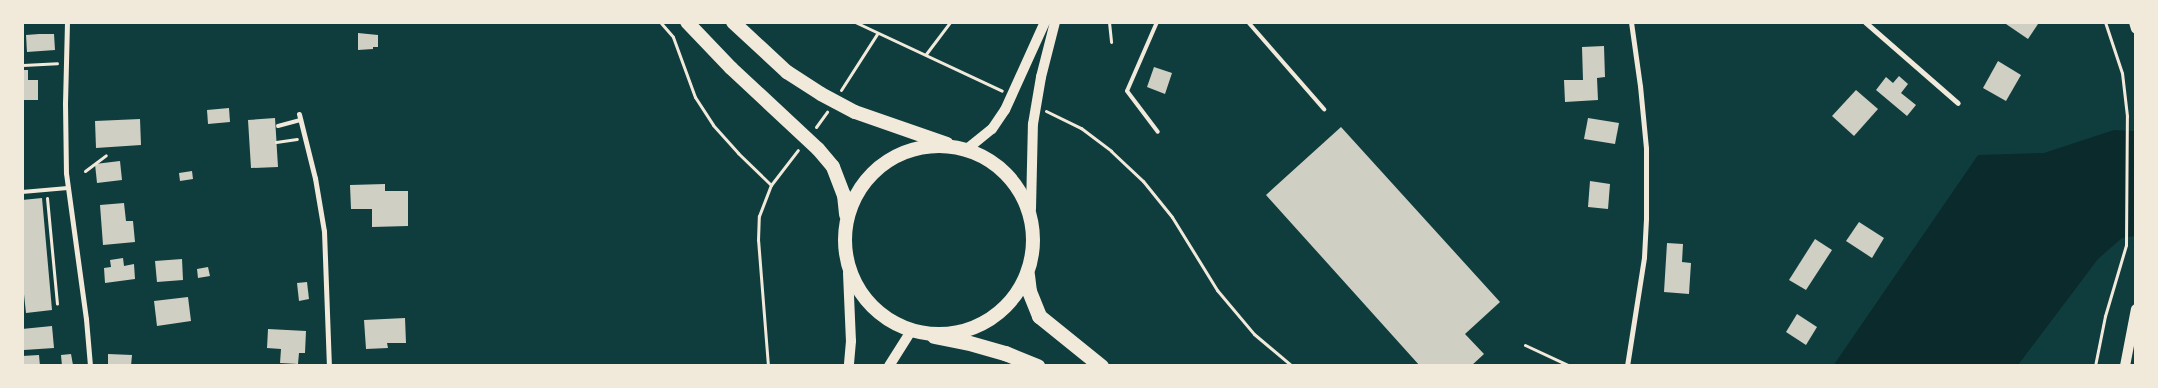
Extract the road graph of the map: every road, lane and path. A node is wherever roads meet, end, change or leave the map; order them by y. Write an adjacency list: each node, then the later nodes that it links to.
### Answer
1 (67, 22): 20 (street)
2 (687, 22): 46 (highway)
3 (733, 22): 34 (highway)
4 (855, 22): 17 (path)
5 (950, 22): 19 (path)
6 (1045, 22): 35 (main road)
7 (1055, 22): 45 (main road)
8 (1109, 22): 18 (path)
9 (1157, 22): 31 (lane)
10 (1248, 22): 25 (lane)
11 (1631, 22): 71 (street)
12 (1865, 22): 24 (street)
13 (2105, 22): 72 (path)
14 (2134, 22): 16 (main road)
15 (661, 23): 39 (path)
16 (2136, 29)
17 (877, 34): 19 (path); 22 (path)
18 (1111, 42)
19 (926, 54): 23 (path)
20 (65, 63): 21 (path); 40 (street)
21 (23, 65)
22 (841, 90)
23 (1003, 92)
24 (1958, 103)
25 (1324, 109)
26 (828, 111): 30 (path)
27 (1046, 111): 69 (path)
28 (300, 117): 29 (lane); 32 (street)
29 (278, 126)
30 (816, 128)
31 (1158, 132)
32 (305, 138): 33 (path); 63 (street)
33 (276, 142)
34 (950, 145): 35 (highway); 46 (highway)
35 (967, 149): 45 (highway)
36 (798, 150): 39 (path)
37 (106, 155): 38 (path)
38 (85, 172)
39 (771, 185): 64 (path)
40 (68, 188): 41 (lane); 62 (street)
41 (46, 190): 42 (lane); 43 (path)
42 (22, 192)
43 (48, 209): 44 (path); 47 (path)
44 (43, 210)
45 (1030, 210): 54 (highway)
46 (846, 217): 53 (highway)
47 (49, 225): 48 (path); 49 (path)
48 (44, 226)
49 (52, 251): 50 (path); 52 (path)
50 (47, 252)
51 (49, 272): 52 (path)
52 (54, 272): 55 (path)
53 (848, 272): 59 (highway); 65 (main road)
54 (1028, 275): 60 (highway); 68 (highway)
55 (56, 297): 56 (path); 57 (path)
56 (51, 298)
57 (57, 304)
58 (2136, 309): 73 (main road)
59 (911, 331): 60 (highway); 66 (main road)
60 (934, 336): 67 (highway)
61 (1525, 345): 70 (path)
62 (90, 366)
63 (329, 366)
64 (768, 366)
65 (849, 366)
66 (889, 366)
67 (1037, 366)
68 (1101, 366)
69 (1292, 366)
70 (1570, 366)
71 (1626, 366)
72 (2095, 366)
73 (2125, 366)

